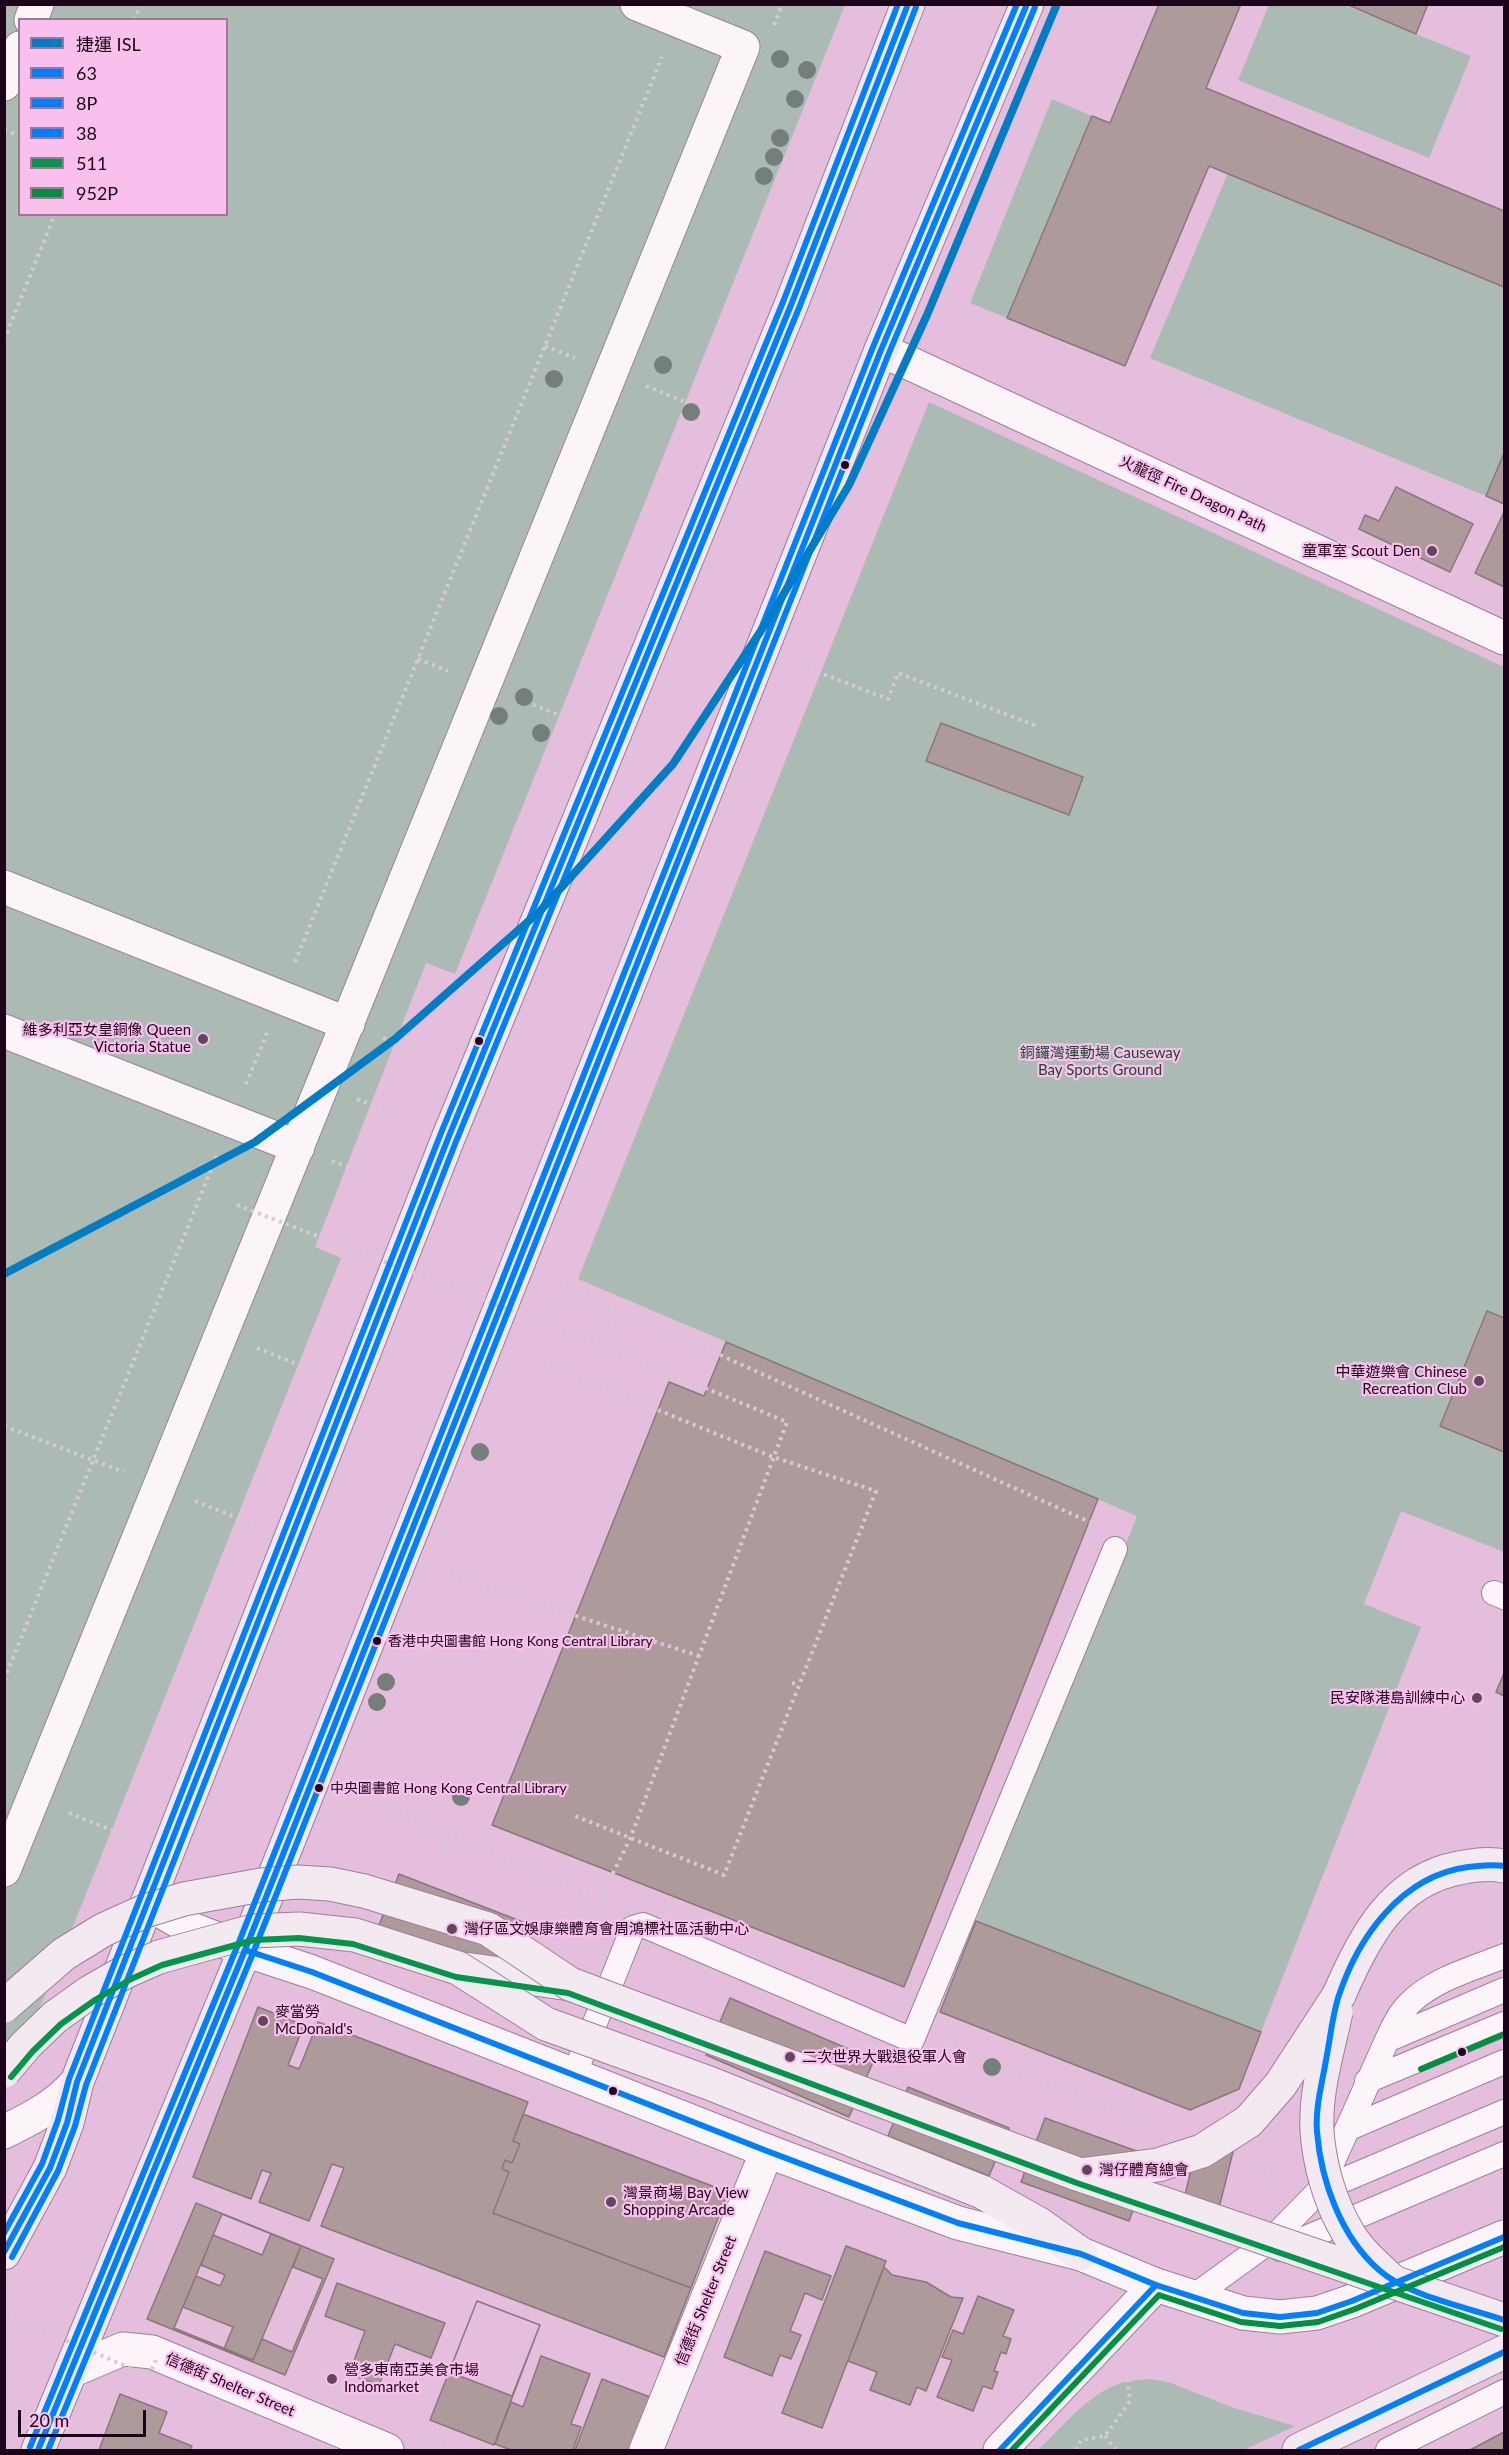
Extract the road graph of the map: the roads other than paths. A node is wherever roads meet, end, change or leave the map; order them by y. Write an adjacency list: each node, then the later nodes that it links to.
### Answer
1 (637, 4): 9 (street)
2 (908, 4): 15 (main road)
3 (1027, 4): 6 (main road)
4 (18, 52): 5 (street)
5 (4, 84)
6 (882, 350): 7 (street, 火龍徑 Fire Dragon Path); 16 (main road)
7 (1504, 638)
8 (4, 887): 9 (street)
9 (348, 1024): 11 (street)
10 (4, 1030): 11 (street)
11 (298, 1147): 14 (street)
12 (1115, 1549): 27 (lane)
13 (1504, 1866): 21 (main road)
14 (4, 1870)
15 (147, 1903): 16 (street); 29 (main road)
16 (245, 1950): 27 (street); 46 (main road)
17 (1504, 1956): 24 (lane)
18 (458, 1968): 19 (main road, bridge); 26 (main road, bridge); 39 (main road, bridge)
19 (570, 1984): 22 (main road, bridge); 35 (main road, bridge)
20 (1504, 1990): 24 (lane)
21 (1339, 1995): 35 (main road, bridge); 41 (main road, bridge)
22 (4, 2006)
23 (1504, 2024): 28 (lane)
24 (1387, 2040): 28 (lane)
25 (1504, 2062): 31 (lane)
26 (4, 2072)
27 (574, 2075): 33 (street)
28 (1367, 2081): 31 (lane)
29 (77, 2082): 32 (street); 38 (main road)
30 (1504, 2112): 36 (lane)
31 (1347, 2129): 36 (lane)
32 (4, 2132)
33 (767, 2151): 39 (street); 50 (street, 信德街 Shelter Street)
34 (1504, 2154): 40 (lane)
35 (1080, 2175): 41 (main road, bridge)
36 (1320, 2190): 40 (lane)
37 (1504, 2237): 43 (street)
38 (4, 2253)
39 (1081, 2254): 42 (street)
40 (1228, 2271): 43 (lane)
41 (1394, 2283): 44 (main road, bridge)
42 (1156, 2285): 43 (street); 51 (street)
43 (1192, 2297)
44 (1504, 2320)
45 (1504, 2352): 52 (main road)
46 (71, 2371): 48 (main road); 49 (street, 信德街 Shelter Street)
47 (1504, 2392): 53 (lane)
48 (38, 2451)
49 (387, 2451)
50 (646, 2451)
51 (1000, 2451)
52 (1299, 2451)
53 (1388, 2451)

